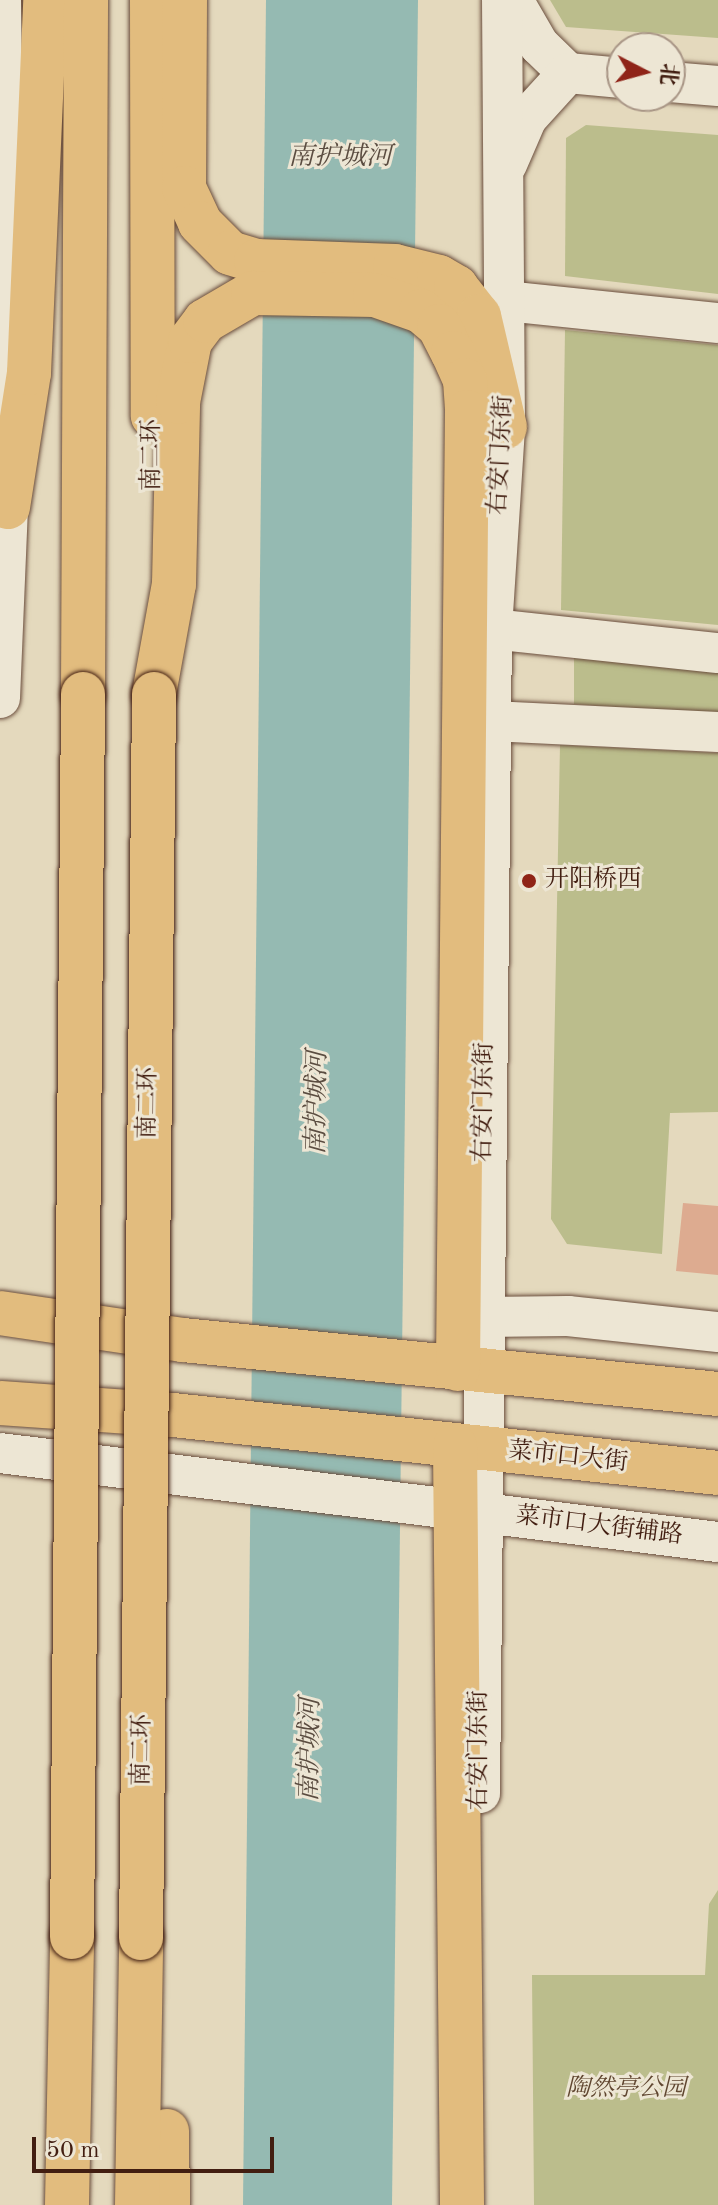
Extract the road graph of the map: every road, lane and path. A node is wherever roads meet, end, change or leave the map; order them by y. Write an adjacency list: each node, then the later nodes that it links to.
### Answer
1 (1, 0): 8 (street)
2 (45, 0): 18 (main road)
3 (86, 0): 37 (main road, bridge)
4 (152, 0): 21 (main road, 南二环)
5 (185, 0): 17 (main road)
6 (502, 0): 14 (street, 右安门东街)
7 (513, 0): 9 (street)
8 (0, 20): 10 (street)
9 (568, 73): 11 (street); 14 (street)
10 (1, 74): 18 (street)
11 (606, 77)
12 (686, 83): 13 (street)
13 (718, 86)
14 (501, 181): 15 (street, 右安门东街)
15 (505, 301): 16 (street); 17 (street, 右安门东街)
16 (718, 323)
17 (505, 427): 19 (street, 右安门东街)
18 (8, 507): 22 (street)
19 (492, 629): 20 (street); 23 (street, 右安门东街)
20 (718, 653)
21 (154, 694): 28 (main road); 36 (main road, 南二环, bridge)
22 (0, 698)
23 (491, 721): 24 (street); 26 (street, 右安门东街)
24 (718, 732)
25 (0, 1313): 28 (main road)
26 (483, 1317): 27 (street); 28 (street, 右安门东街)
27 (718, 1332)
28 (454, 1369): 29 (main road); 31 (street, 右安门东街)
29 (718, 1394)
30 (0, 1403): 31 (main road, 菜市口大街)
31 (452, 1446): 33 (main road, 菜市口大街); 34 (main road)
32 (0, 1453): 34 (street, 菜市口大街辅路)
33 (718, 1473)
34 (450, 1507): 35 (street, 菜市口大街辅路); 40 (main road); 41 (street, 右安门东街)
35 (718, 1542)
36 (139, 2035): 38 (main road, 南二环); 39 (main road)
37 (67, 2205)
38 (137, 2205)
39 (168, 2205)
40 (462, 2205)
41 (479, 2205)

